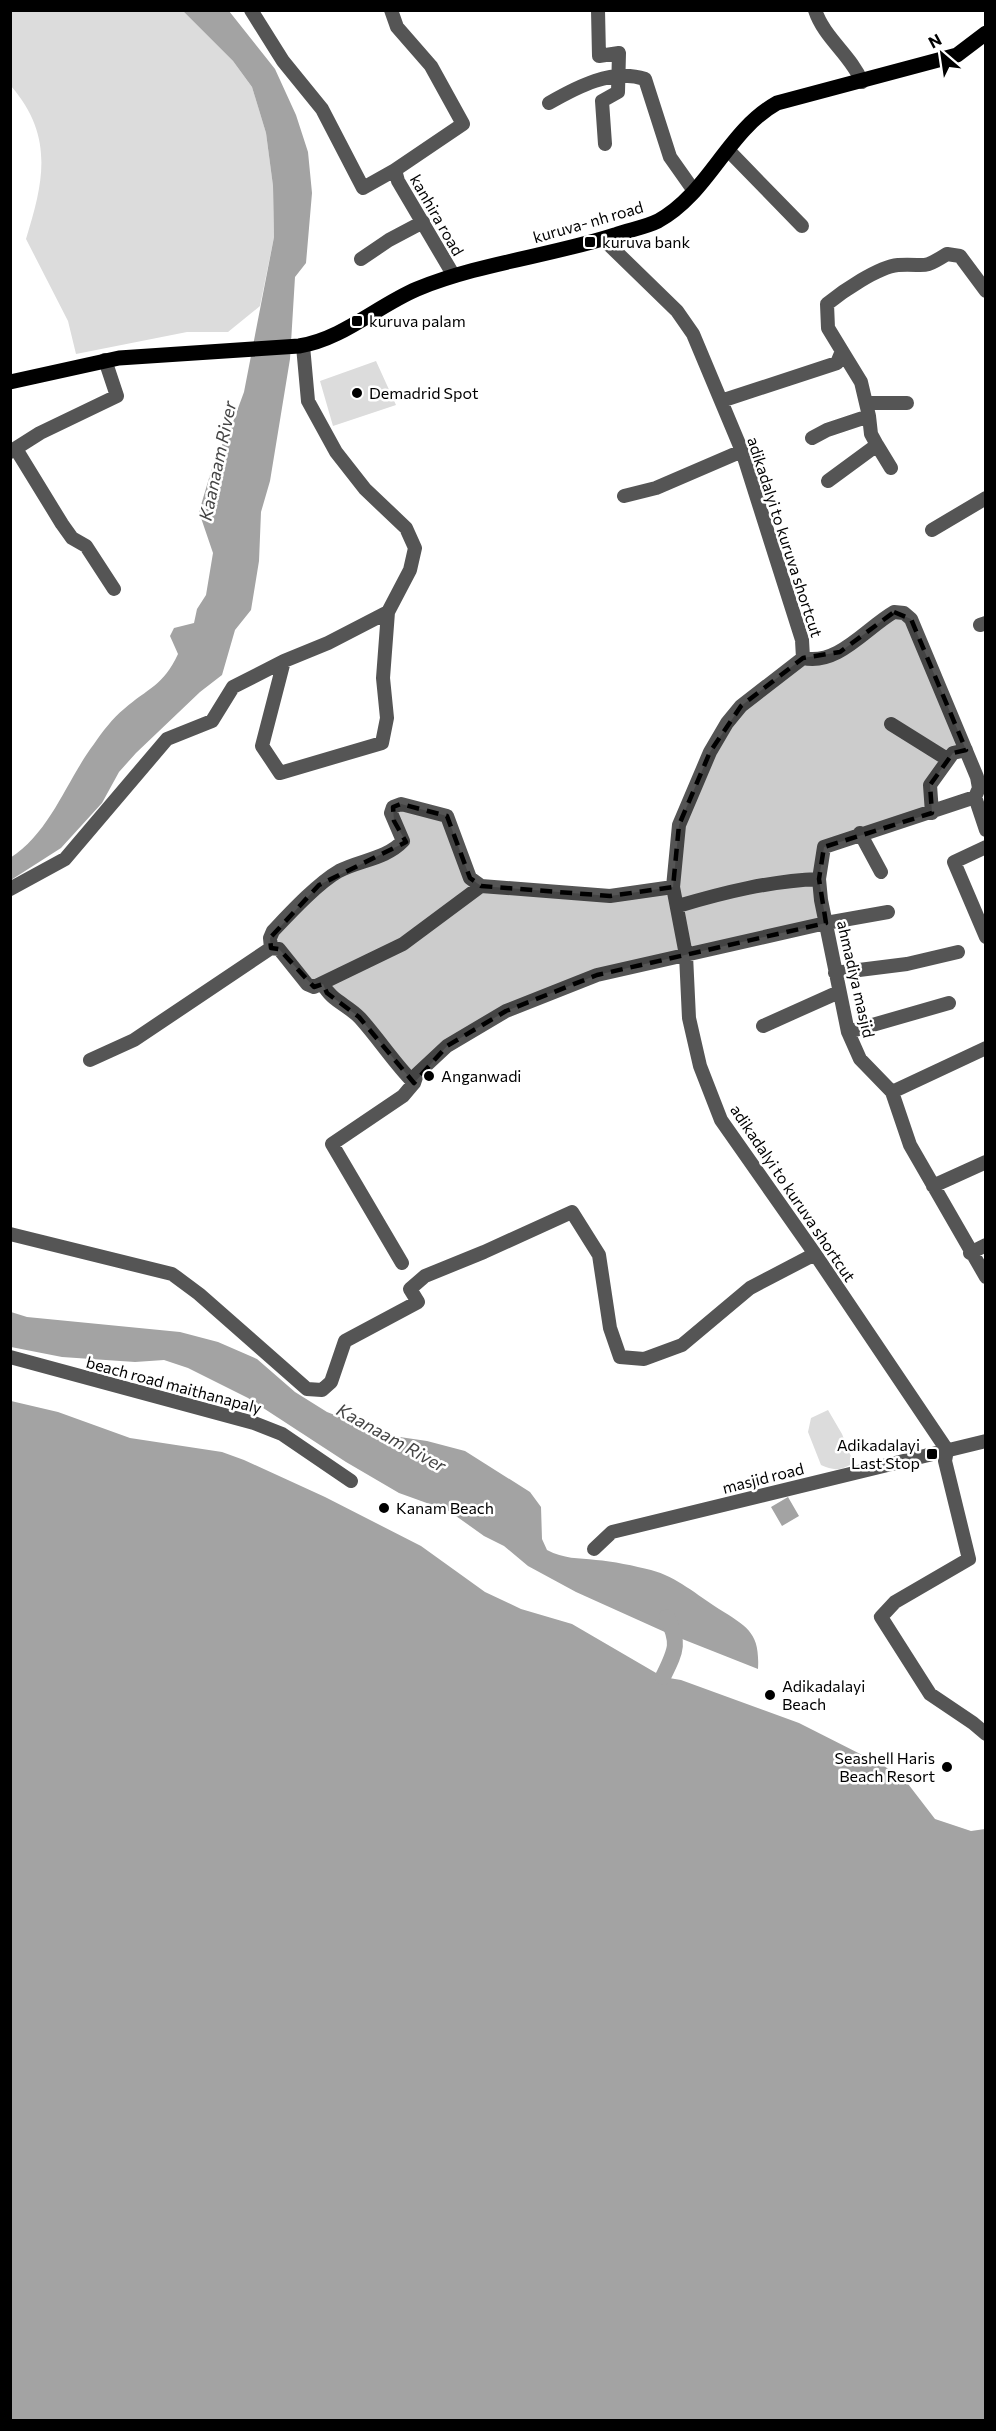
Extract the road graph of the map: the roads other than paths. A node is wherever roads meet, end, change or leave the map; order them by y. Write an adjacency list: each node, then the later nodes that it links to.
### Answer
1 (251, 10): 11 (street)
2 (391, 10): 11 (street, kanhira road)
3 (598, 10): 6 (street)
4 (815, 10): 7 (street)
5 (986, 33): 7 (main road, kuruva- nh road)
6 (619, 77): 8 (street); 9 (street); 12 (street)
7 (862, 82): 10 (main road, kuruva- nh road)
8 (549, 103)
9 (605, 144)
10 (728, 150): 12 (main road, kuruva- nh road); 14 (street)
11 (395, 170): 13 (street, kanhira road)
12 (694, 191): 15 (main road, kuruva- nh road)
13 (423, 222): 16 (street); 17 (street, kanhira road)
14 (802, 226)
15 (603, 239): 17 (main road, kuruva- nh road); 23 (street, adikadalyi to kuruva shortcut)
16 (361, 259)
17 (454, 276): 19 (main road, kuruva- nh road)
18 (986, 291): 20 (street)
19 (301, 346): 21 (main road, kuruva- nh road); 36 (street)
20 (842, 351): 23 (street); 25 (street)
21 (105, 360): 22 (main road, kuruva- nh road); 28 (street)
22 (10, 382)
23 (721, 401): 29 (street, adikadalyi to kuruva shortcut)
24 (907, 403): 25 (street)
25 (868, 410): 26 (street); 27 (street)
26 (812, 438)
27 (877, 445): 30 (street); 31 (street)
28 (13, 450): 35 (street)
29 (742, 451): 32 (street); 37 (street, adikadalyi to kuruva shortcut)
30 (891, 468)
31 (828, 481)
32 (624, 496)
33 (986, 498): 34 (street)
34 (932, 530)
35 (114, 589)
36 (388, 612): 38 (street); 38 (street)
37 (803, 658): 40 (street); 50 (street, adikadalyi to kuruva shortcut)
38 (284, 662): 51 (street)
39 (891, 724): 41 (street)
40 (966, 750): 41 (street); 42 (street)
41 (947, 759): 43 (street)
42 (975, 797): 43 (street, ahmadiya masjid); 44 (street)
43 (932, 813): 45 (street, ahmadiya masjid)
44 (986, 830)
45 (860, 833): 47 (street); 48 (street, ahmadiya masjid)
46 (986, 847): 55 (street)
47 (881, 873)
48 (819, 879): 52 (street); 54 (street, ahmadiya masjid)
49 (481, 886): 50 (street); 56 (street); 60 (street)
50 (673, 887): 52 (street, adikadalyi to kuruva shortcut)
51 (10, 889)
52 (678, 906): 58 (street, adikadalyi to kuruva shortcut)
53 (888, 912): 54 (street)
54 (826, 924): 58 (street); 59 (street, ahmadiya masjid)
55 (986, 936)
56 (271, 948): 60 (street); 66 (street)
57 (958, 952): 59 (street)
58 (686, 955): 67 (street); 74 (street, adikadalyi to kuruva shortcut)
59 (835, 973): 61 (street, ahmadiya masjid)
60 (323, 984): 67 (street)
61 (839, 992): 63 (street); 64 (street, ahmadiya masjid)
62 (949, 1003): 64 (street)
63 (763, 1026)
64 (848, 1032): 68 (street, ahmadiya masjid)
65 (986, 1048): 68 (street)
66 (90, 1060)
67 (414, 1083): 75 (street)
68 (892, 1092): 70 (street, ahmadiya masjid)
69 (986, 1162): 70 (street)
70 (933, 1186): 73 (street, ahmadiya masjid)
71 (10, 1234): 74 (street)
72 (986, 1245): 73 (street)
73 (970, 1253): 76 (street, ahmadiya masjid)
74 (815, 1254): 79 (street, adikadalyi to kuruva shortcut)
75 (402, 1263)
76 (986, 1277)
77 (10, 1357): 80 (street, beach road maithanapaly)
78 (986, 1441): 79 (street, masjid road)
79 (946, 1450): 81 (street, masjid road); 82 (street)
80 (351, 1481)
81 (594, 1549)
82 (986, 1734)

